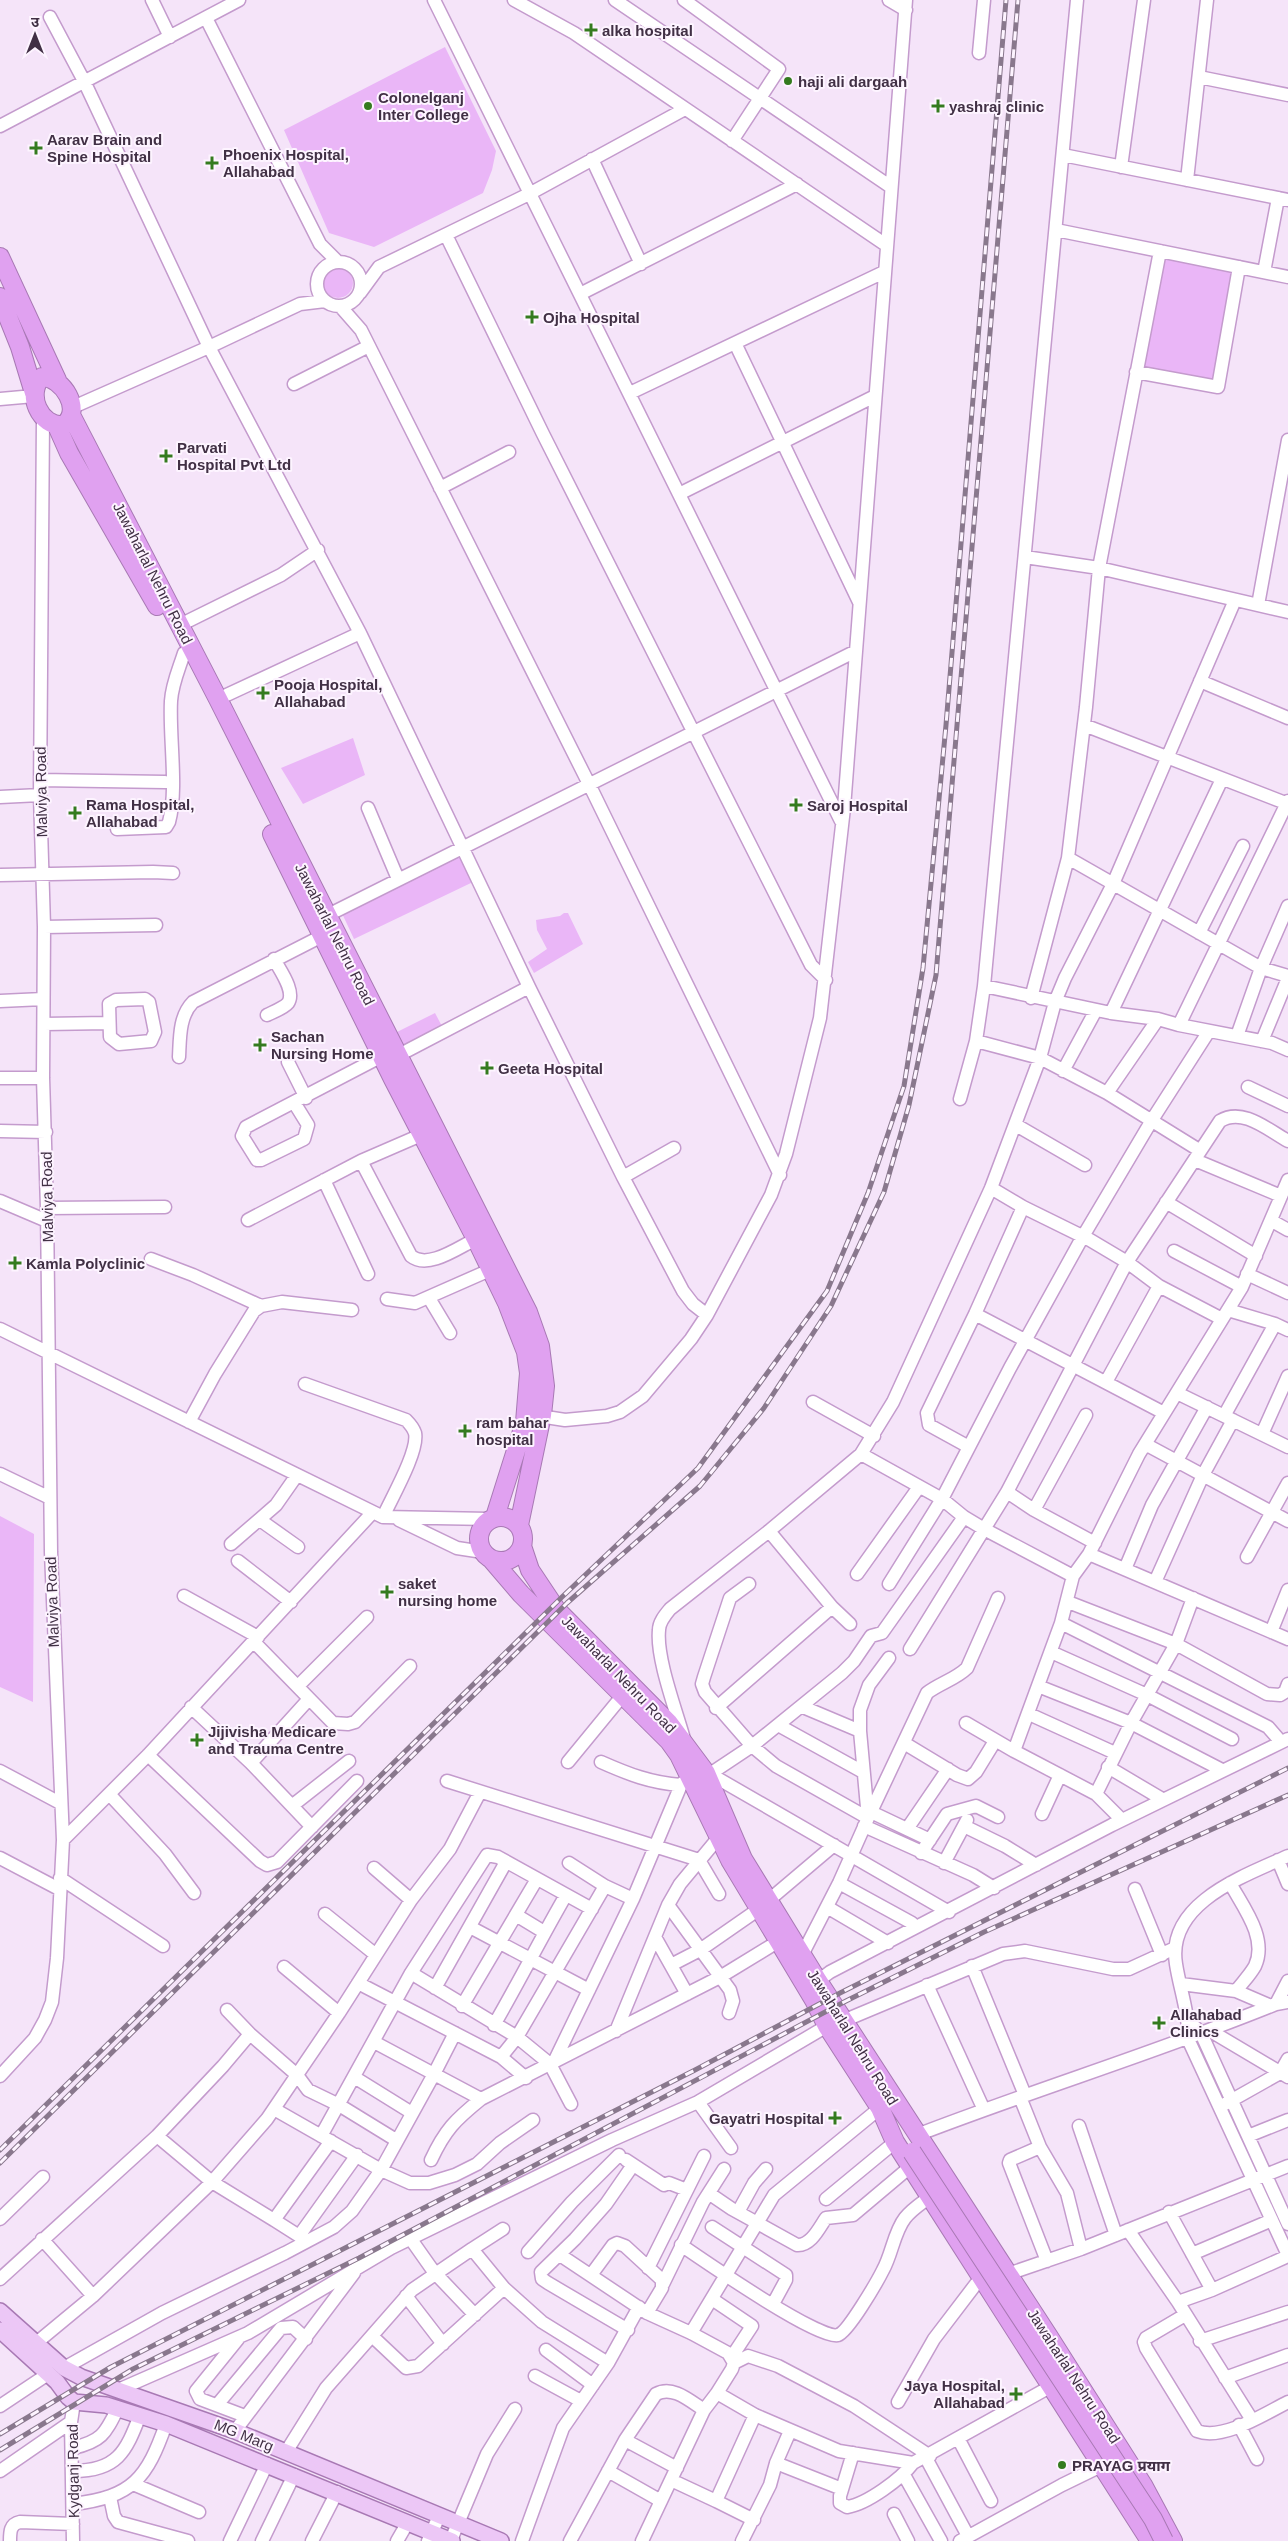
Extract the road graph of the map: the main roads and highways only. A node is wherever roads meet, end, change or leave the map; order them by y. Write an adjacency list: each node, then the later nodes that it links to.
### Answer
1 (0, 257): 3 (highway, Jawaharlal Nehru Road)
2 (0, 297): 4 (highway, Jawaharlal Nehru Road)
3 (56, 380): 4 (highway); 5 (highway, Jawaharlal Nehru Road)
4 (34, 395): 5 (highway, Jawaharlal Nehru Road)
5 (61, 417): 6 (highway, Jawaharlal Nehru Road); 6 (highway, Jawaharlal Nehru Road)
6 (390, 1056): 7 (highway, Jawaharlal Nehru Road); 7 (highway, Jawaharlal Nehru Road)
7 (534, 1415): 8 (highway, Jawaharlal Nehru Road); 9 (highway, Jawaharlal Nehru Road)
8 (493, 1518): 9 (highway); 11 (highway, Jawaharlal Nehru Road)
9 (519, 1526): 10 (highway, Jawaharlal Nehru Road)
10 (522, 1546): 11 (highway); 12 (highway, Jawaharlal Nehru Road)
11 (487, 1555): 12 (highway, Jawaharlal Nehru Road)
12 (696, 1777): 13 (highway, Jawaharlal Nehru Road); 13 (highway, Jawaharlal Nehru Road)
13 (764, 1904): 14 (highway, Jawaharlal Nehru Road); 14 (highway, Jawaharlal Nehru Road)
14 (812, 1985): 15 (highway, Jawaharlal Nehru Road)
15 (835, 2024): 16 (highway, Jawaharlal Nehru Road); 16 (highway, Jawaharlal Nehru Road)
16 (913, 2151): 22 (highway, Jawaharlal Nehru Road); 23 (highway, bridge); 24 (highway, Jawaharlal Nehru Road)
17 (0, 2311): 21 (main road, MG Marg)
18 (0, 2330): 19 (main road, MG Marg)
19 (430, 2537): 20 (main road, MG Marg)
20 (452, 2541)
21 (501, 2541)
22 (1150, 2541)
23 (1164, 2541)
24 (1173, 2541)

